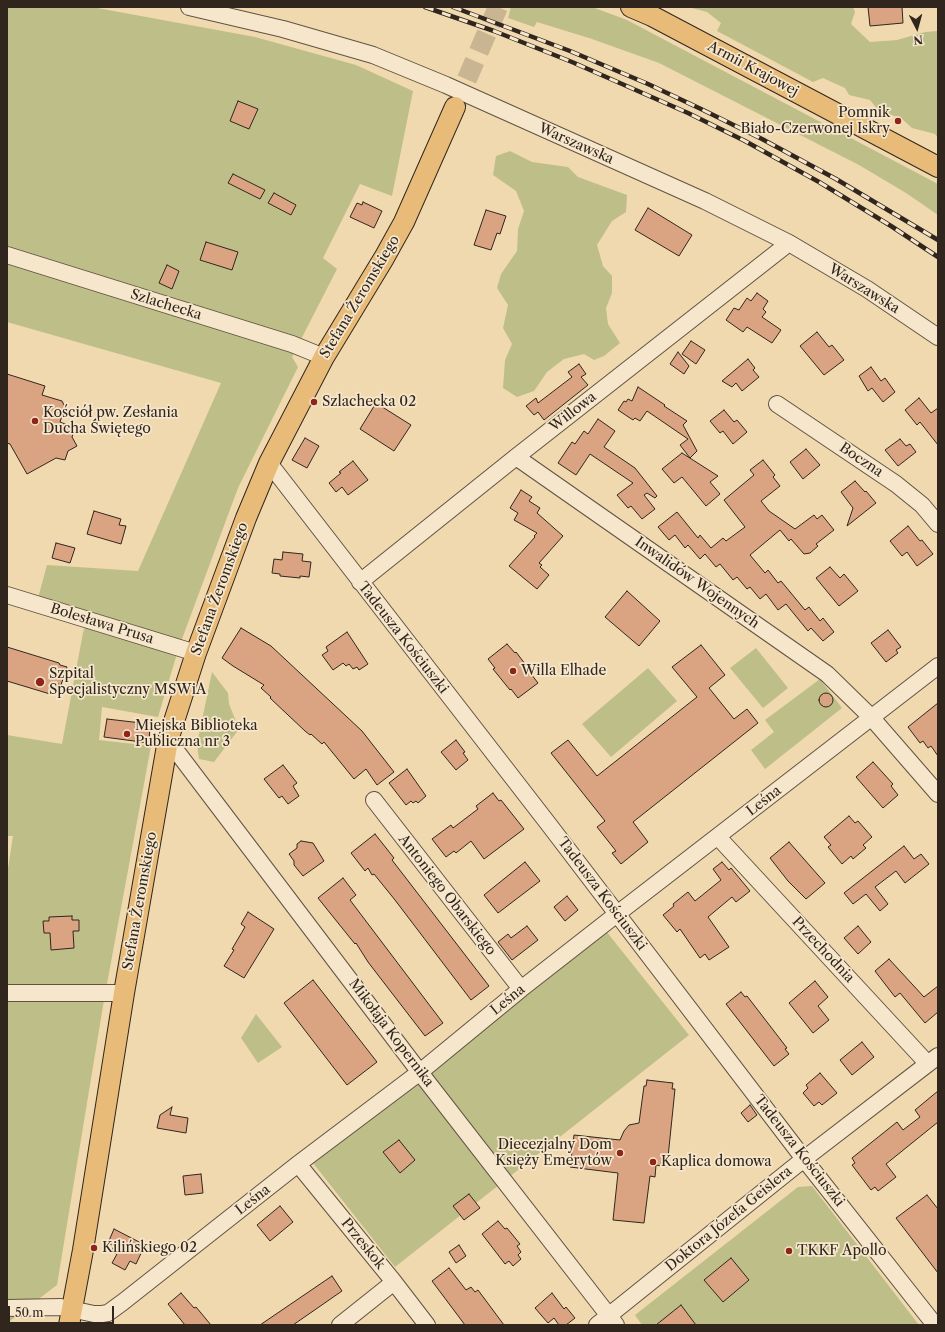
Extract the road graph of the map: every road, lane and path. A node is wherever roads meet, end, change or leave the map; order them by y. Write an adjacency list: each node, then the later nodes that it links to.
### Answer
1 (189, 7): 6 (street, Warszawska)
2 (630, 7): 3 (main road, Armii Krajowej)
3 (655, 12): 5 (main road, Armii Krajowej)
4 (455, 107): 9 (main road, Stefana Żeromskiego)
5 (938, 167)
6 (789, 243): 8 (street, Warszawska); 11 (street, Willowa)
7 (7, 255): 9 (street, Szlachecka)
8 (938, 337)
9 (324, 357): 12 (main road, Stefana Żeromskiego)
10 (777, 404): 13 (street, Boczna)
11 (516, 457): 14 (street, Willowa); 18 (street, Inwalidów Wojennych)
12 (269, 462): 14 (street, Tadeusza Kościuszki); 16 (main road, Stefana Żeromskiego)
13 (938, 524)
14 (360, 582): 23 (street, Tadeusza Kościuszki)
15 (7, 594): 16 (street, Bolesława Prusa)
16 (196, 653): 19 (main road, Stefana Żeromskiego)
17 (938, 666): 18 (street, Leśna)
18 (871, 718): 20 (street, Inwalidów Wojennych); 22 (street, Leśna)
19 (168, 740): 26 (main road, Stefana Żeromskiego); 28 (street, Mikołaja Kopernika)
20 (938, 794)
21 (374, 800): 24 (street, Antoniego Obarskiego)
22 (718, 837): 23 (street, Leśna); 27 (street, Przechodnia)
23 (617, 914): 24 (street, Leśna); 29 (street, Tadeusza Kościuszki)
24 (521, 989): 28 (street, Leśna)
25 (7, 993): 26 (street)
26 (124, 993): 33 (main road, Stefana Żeromskiego)
27 (933, 1060): 29 (street, Doktora Józefa Geislera)
28 (420, 1072): 30 (street, Leśna); 34 (street, Mikołaja Kopernika)
29 (804, 1159): 34 (street, Doktora Józefa Geislera); 37 (street, Tadeusza Kościuszki)
30 (298, 1164): 31 (street, Przeskok); 33 (street, Leśna)
31 (394, 1282): 35 (street); 36 (street, Przeskok)
32 (7, 1308): 33 (street, Leśna)
33 (70, 1317)
34 (607, 1322)
35 (340, 1325)
36 (427, 1325)
37 (935, 1325)

